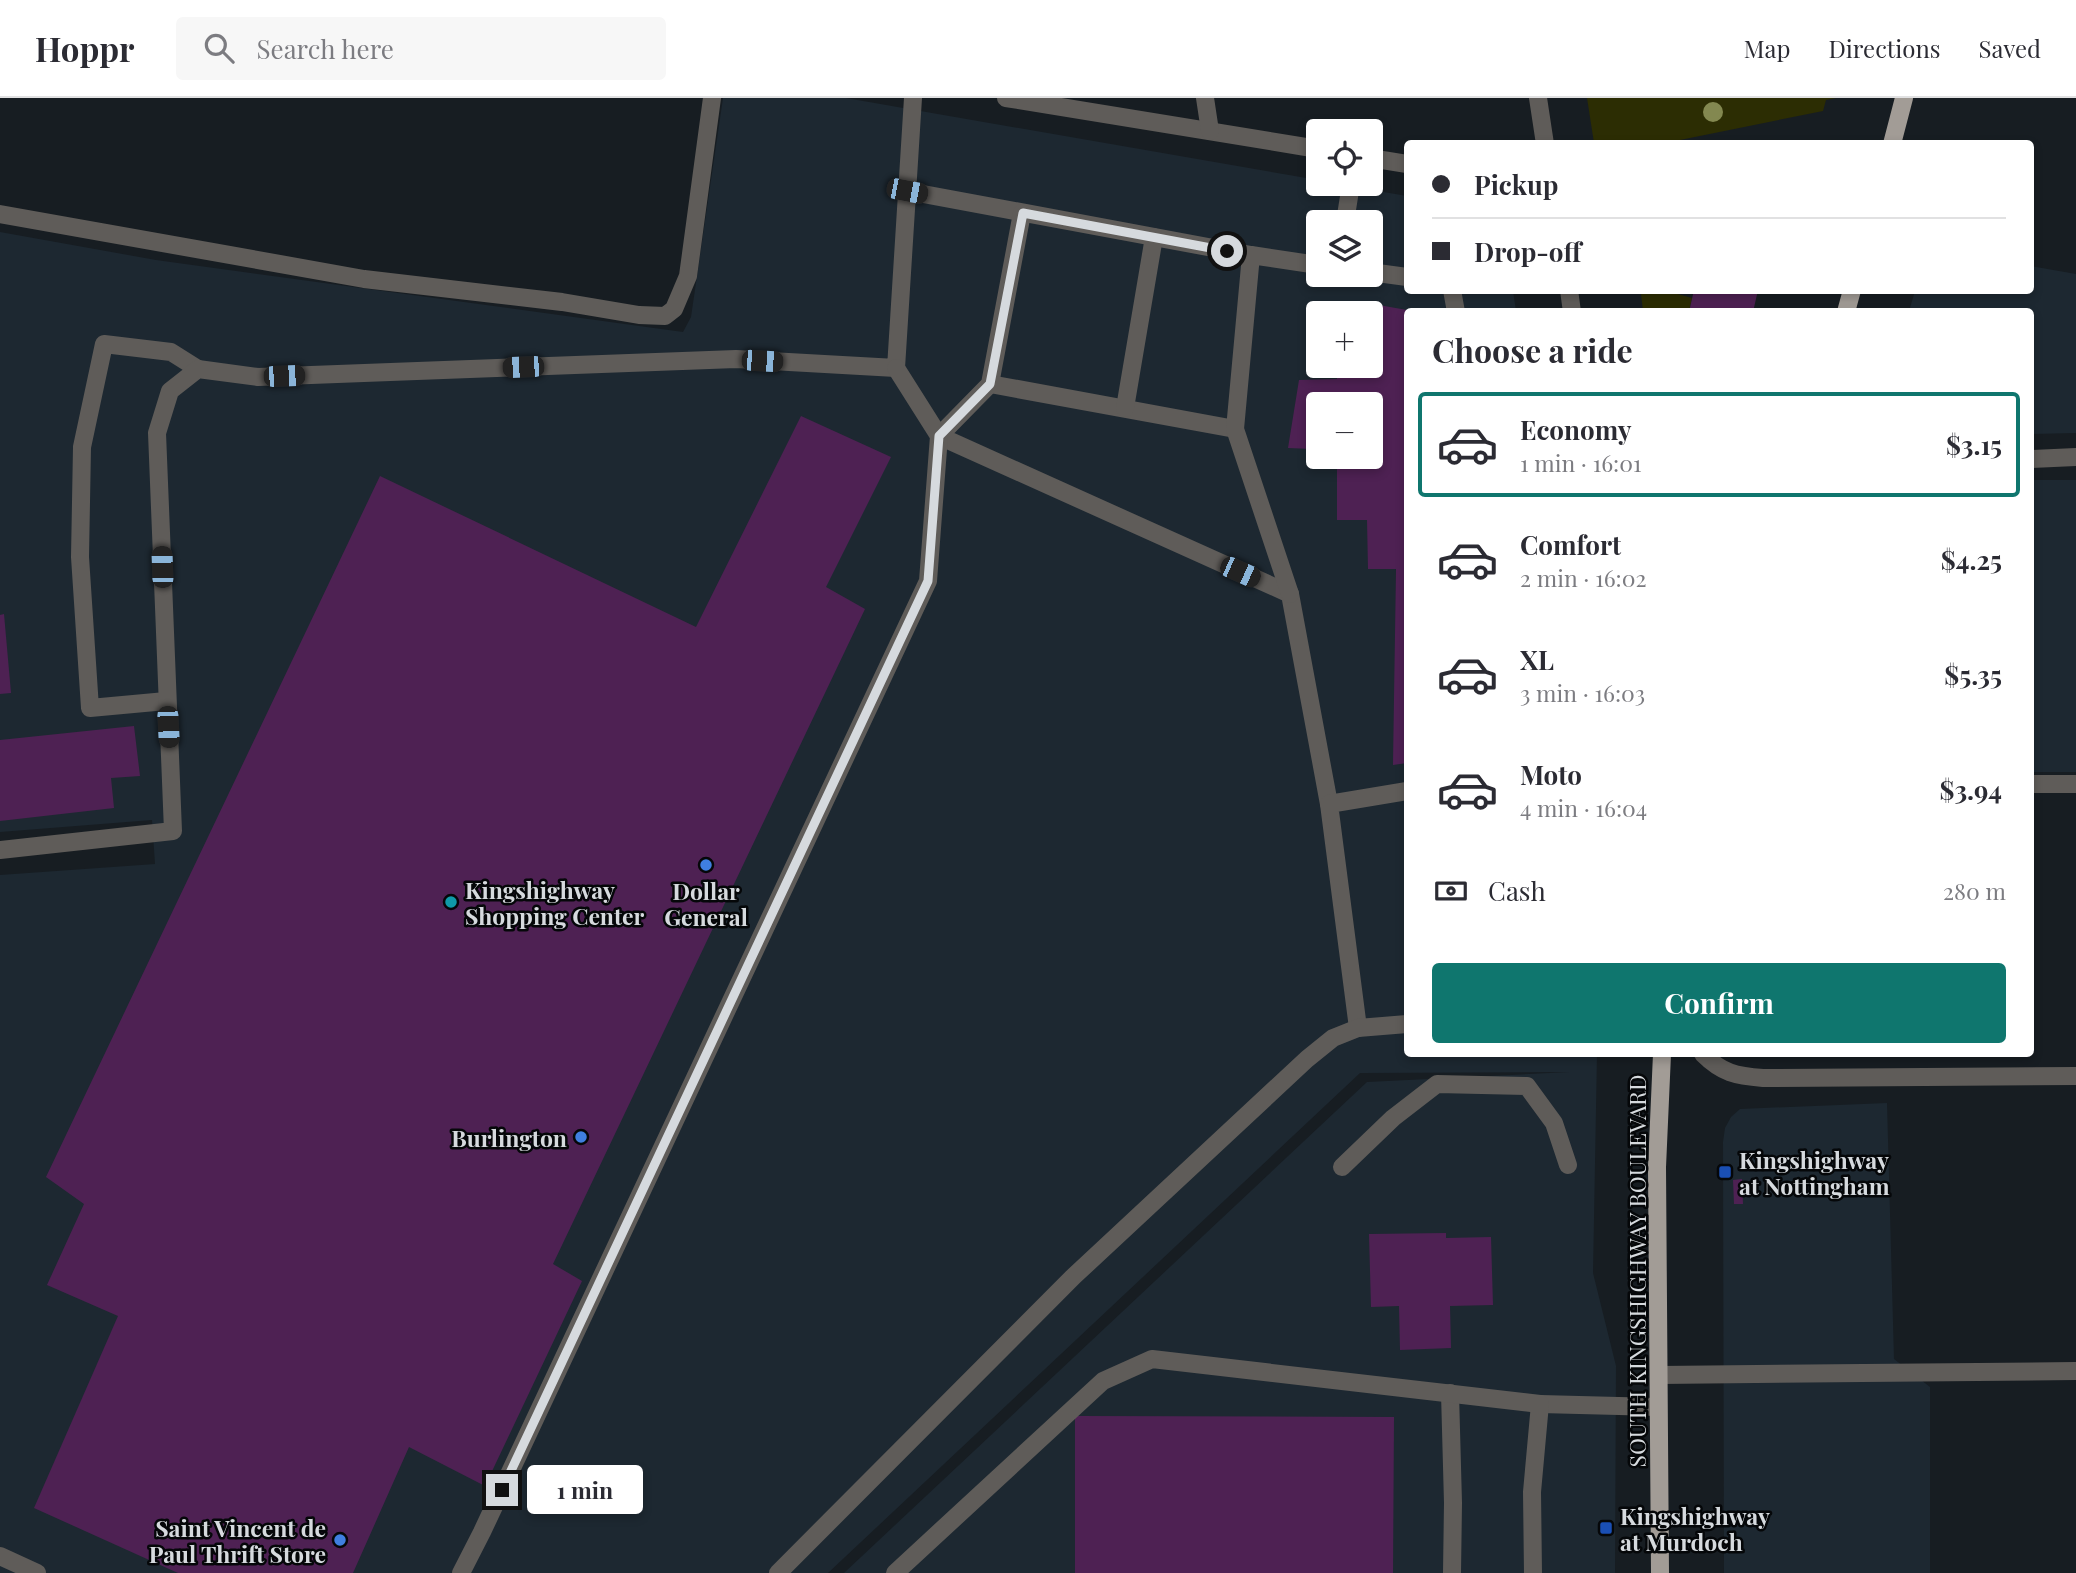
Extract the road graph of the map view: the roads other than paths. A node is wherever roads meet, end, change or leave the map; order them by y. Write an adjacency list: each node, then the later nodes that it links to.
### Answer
1 (712, 98): 15 (street)
2 (913, 98): 13 (street)
3 (1006, 98): 7 (street)
4 (1205, 98): 7 (street)
5 (1538, 98): 8 (street)
6 (1904, 98): 9 (main road)
7 (1210, 131): 10 (street)
8 (1544, 140)
9 (1893, 140)
10 (1306, 147)
11 (1383, 160): 12 (street)
12 (1404, 164)
13 (907, 191): 14 (street); 21 (street)
14 (1023, 213): 16 (street); 23 (street)
15 (0, 214)
16 (1154, 237): 17 (street); 24 (street)
17 (1251, 255): 18 (street); 25 (street)
18 (1306, 262)
19 (1383, 274): 20 (street)
20 (1404, 277)
21 (896, 368): 22 (street); 26 (street)
22 (198, 369): 30 (street); 30 (street)
23 (990, 384): 24 (street); 26 (street)
24 (1125, 408): 25 (street)
25 (1236, 429): 29 (street)
26 (939, 436): 29 (street); 50 (street)
27 (2076, 457): 28 (street)
28 (2034, 459)
29 (1290, 594): 34 (street)
30 (166, 701): 35 (street)
31 (2034, 784): 32 (street)
32 (2076, 784)
33 (1404, 792): 34 (street)
34 (1329, 804): 37 (street)
35 (0, 850)
36 (1404, 1024): 37 (street)
37 (1358, 1028): 51 (street)
38 (1662, 1057): 44 (main road, SOUTH KINGSHIGHWAY BOULEVARD)
39 (1706, 1057): 40 (street)
40 (2076, 1076)
41 (1568, 1165): 42 (street)
42 (1342, 1167)
43 (2076, 1371): 44 (street)
44 (1658, 1375): 47 (main road, SOUTH KINGSHIGHWAY BOULEVARD)
45 (1450, 1393): 46 (street); 52 (street); 53 (street)
46 (1540, 1404): 47 (street); 54 (street)
47 (1658, 1407): 55 (main road, SOUTH KINGSHIGHWAY BOULEVARD)
48 (1, 1560): 49 (street)
49 (37, 1573)
50 (461, 1573)
51 (778, 1573)
52 (895, 1573)
53 (1452, 1573)
54 (1533, 1573)
55 (1660, 1573)

